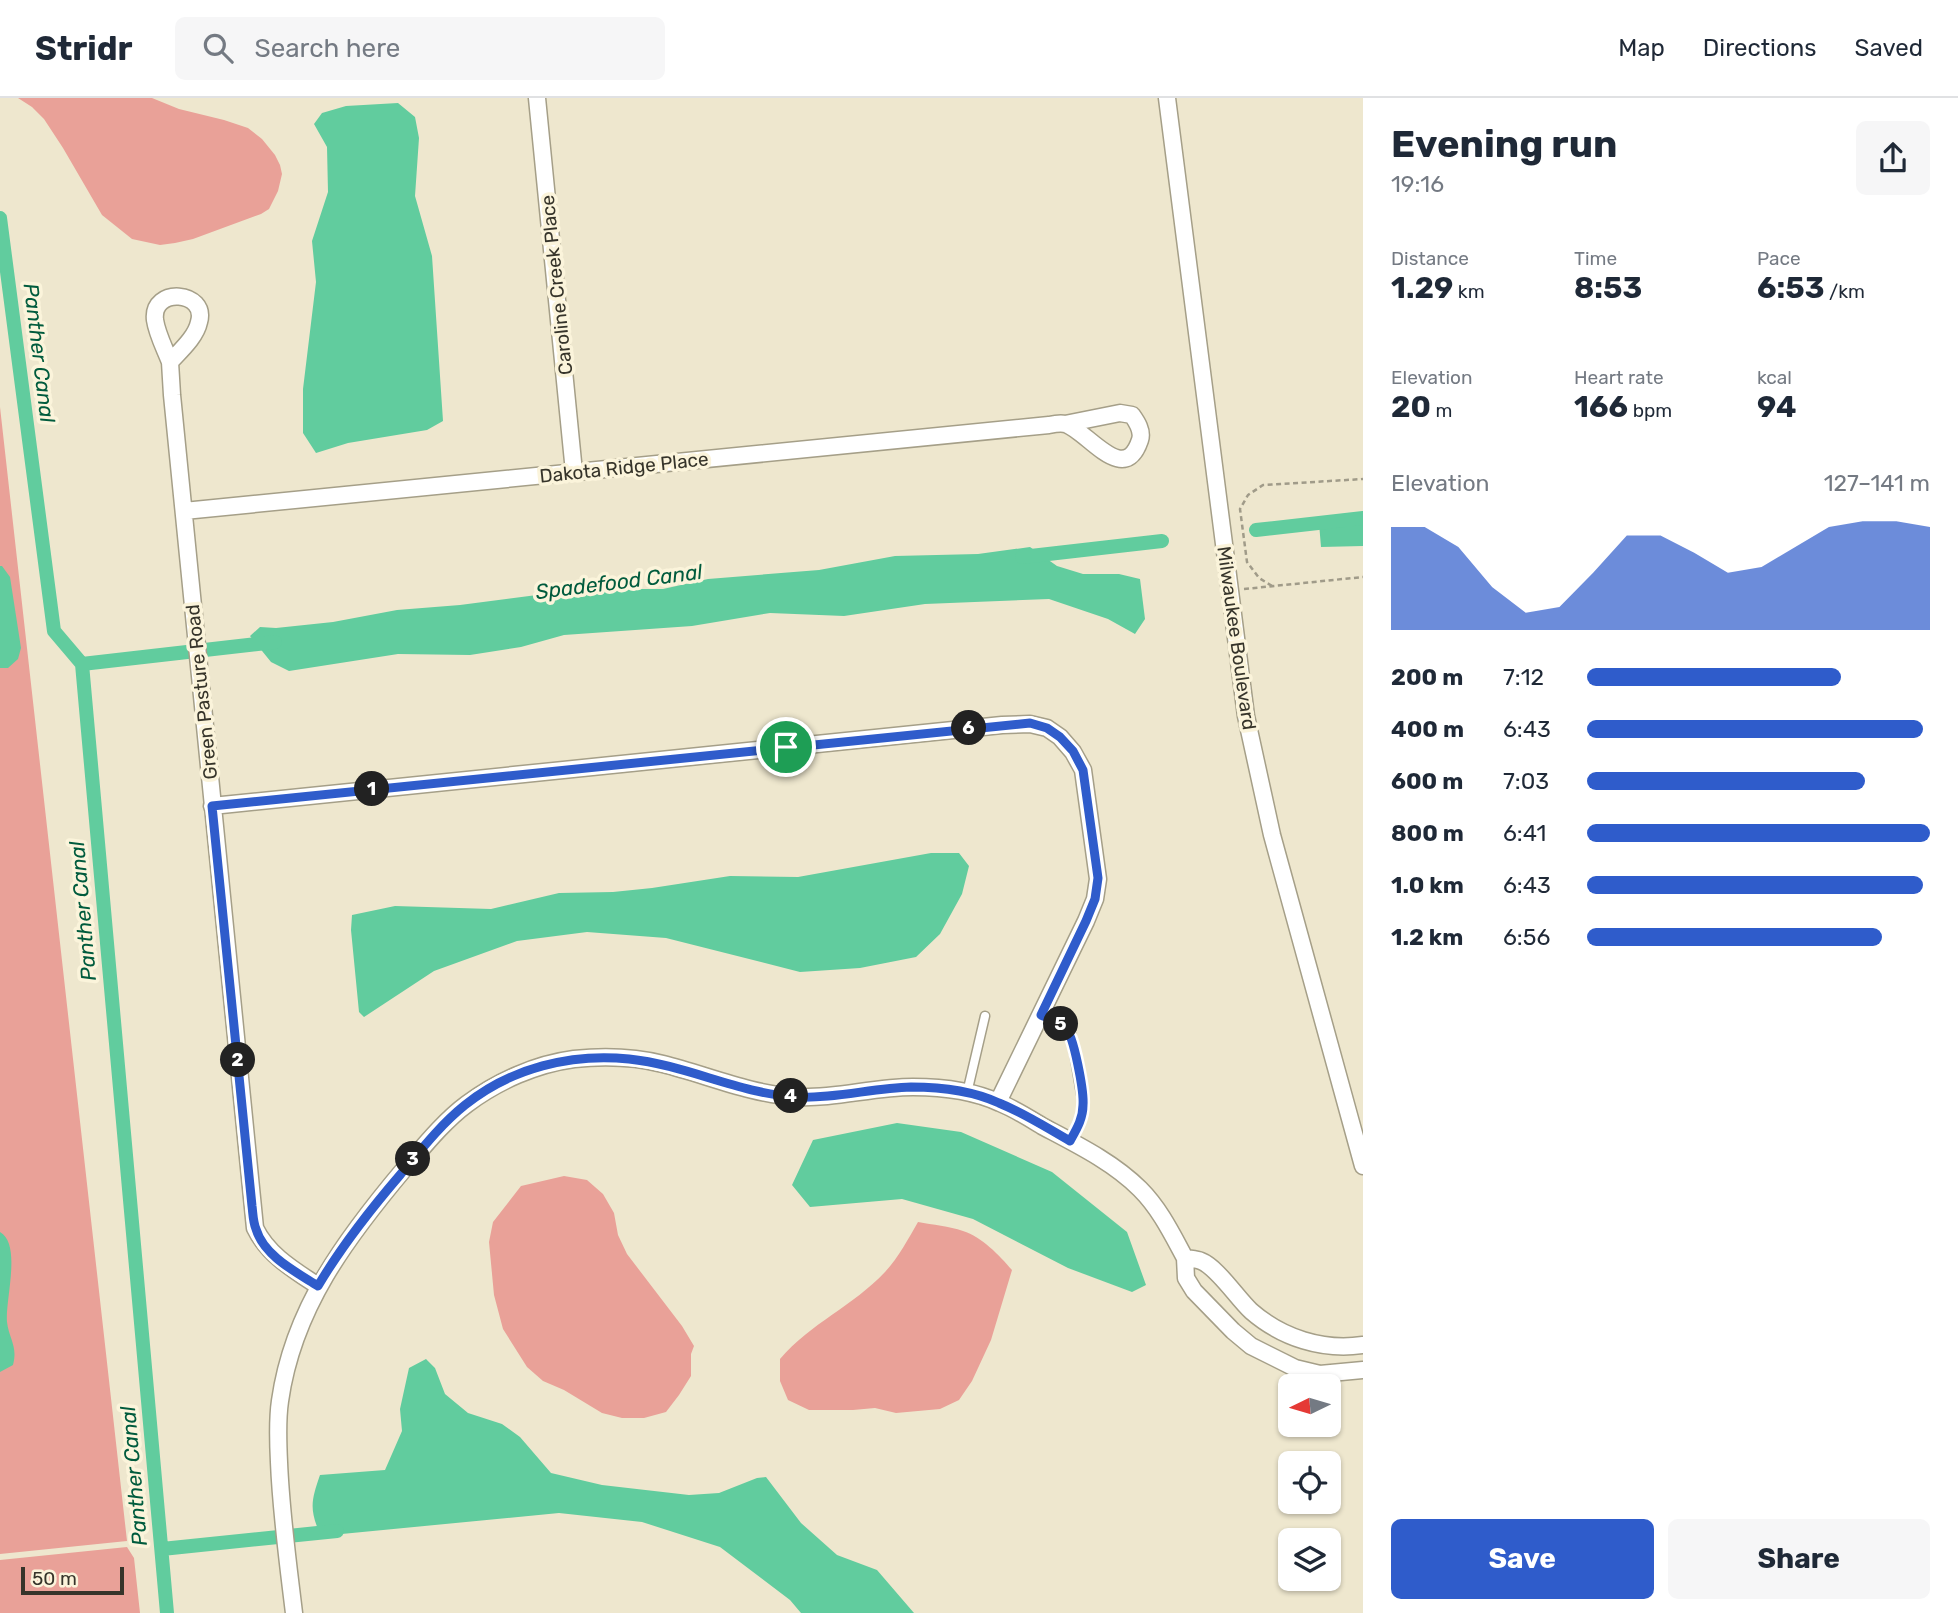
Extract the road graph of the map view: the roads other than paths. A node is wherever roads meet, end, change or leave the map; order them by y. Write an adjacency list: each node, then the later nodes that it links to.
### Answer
1 (537, 98): 5 (street, Caroline Creek Place)
2 (1167, 98): 13 (street, Milwaukee Boulevard)
3 (170, 362): 6 (street, Green Pasture Road)
4 (1065, 424): 5 (street, Dakota Ridge Place)
5 (574, 472): 6 (street, Dakota Ridge Place)
6 (184, 511): 7 (street, Green Pasture Road)
7 (212, 806): 8 (street); 15 (street, Green Pasture Road)
8 (1041, 1015): 11 (street); 12 (lane)
9 (985, 1016): 10 (lane)
10 (967, 1093): 11 (street); 15 (street)
11 (998, 1102): 12 (street)
12 (1070, 1141): 14 (street)
13 (1363, 1166)
14 (1185, 1258): 16 (street); 17 (street)
15 (318, 1286): 20 (street)
16 (1252, 1311): 17 (street); 18 (street)
17 (1233, 1331): 19 (street)
18 (1363, 1345)
19 (1363, 1370)
20 (294, 1613)

